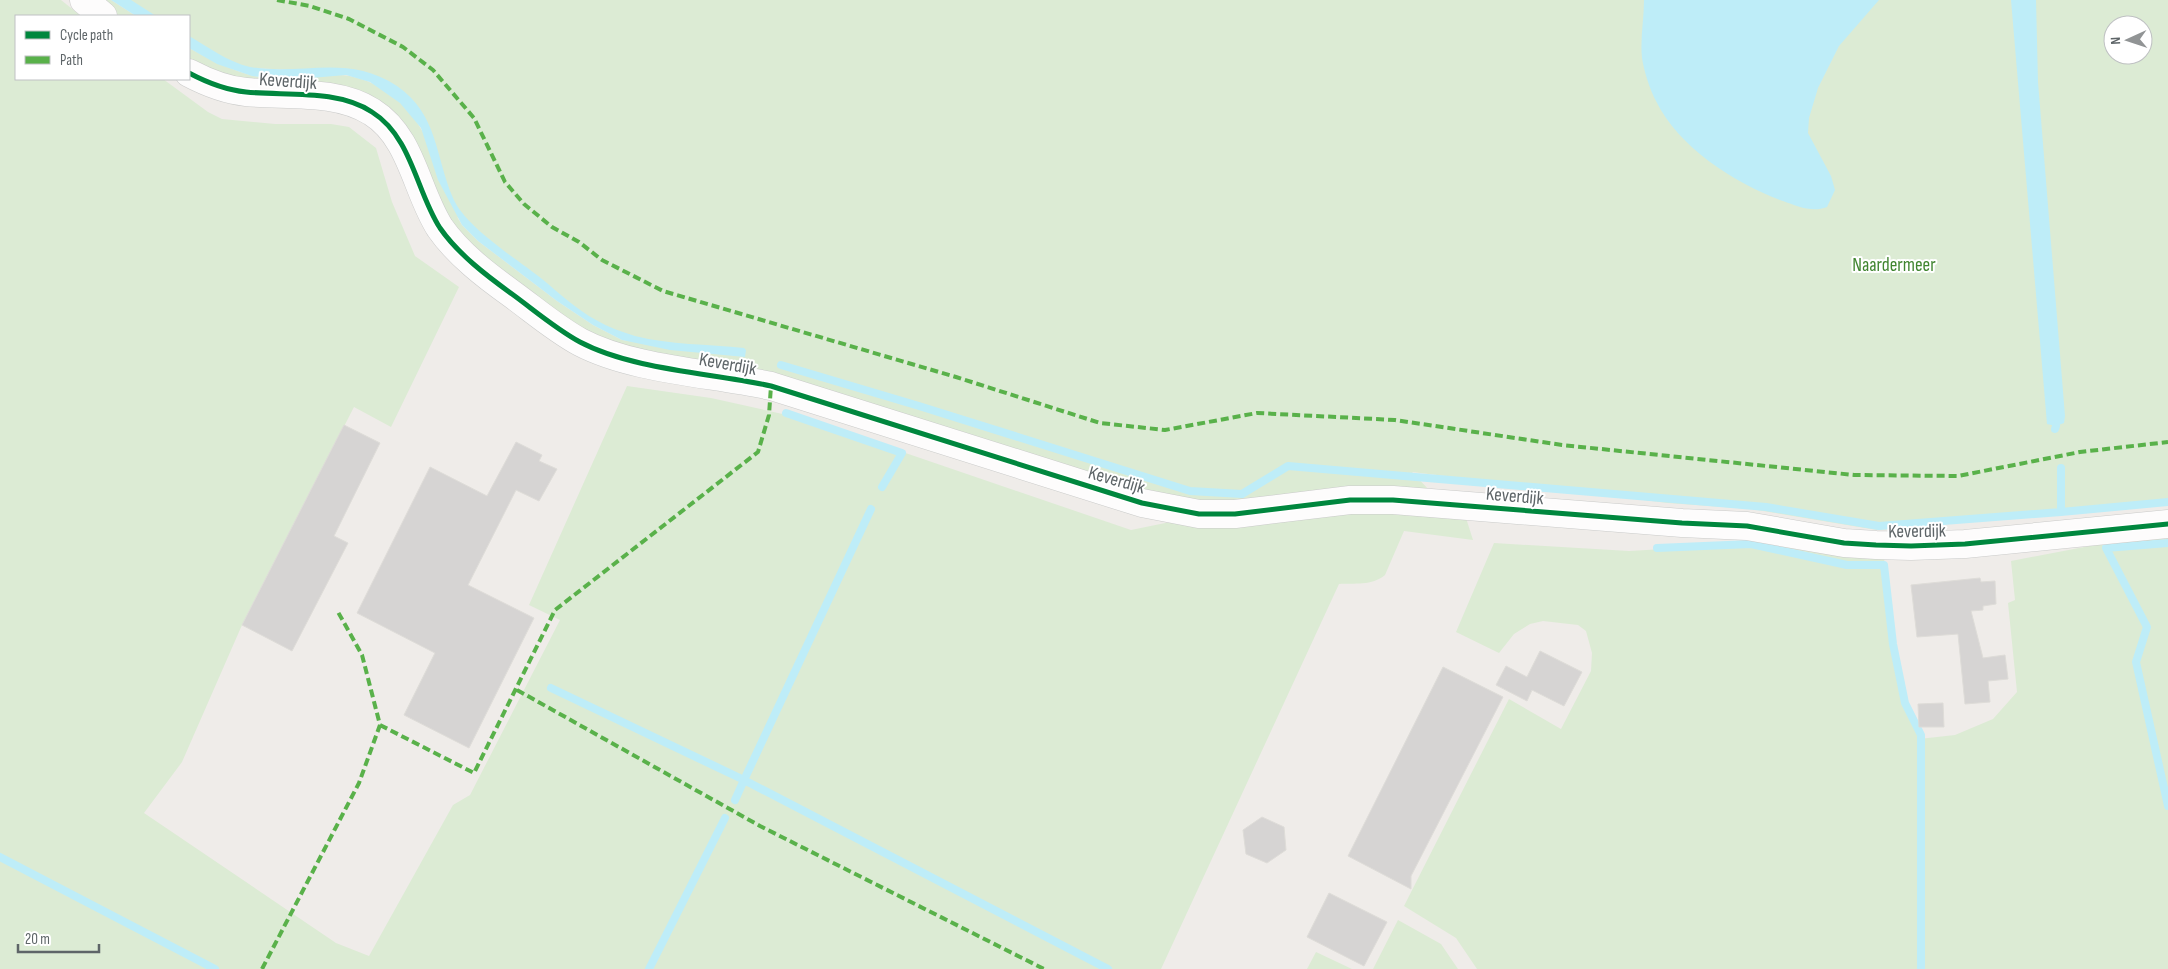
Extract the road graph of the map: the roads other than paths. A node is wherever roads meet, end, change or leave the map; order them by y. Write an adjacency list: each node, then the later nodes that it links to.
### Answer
1 (84, 0): 2 (street)
2 (103, 15)
3 (190, 73): 4 (street, Keverdijk)
4 (2168, 524)

